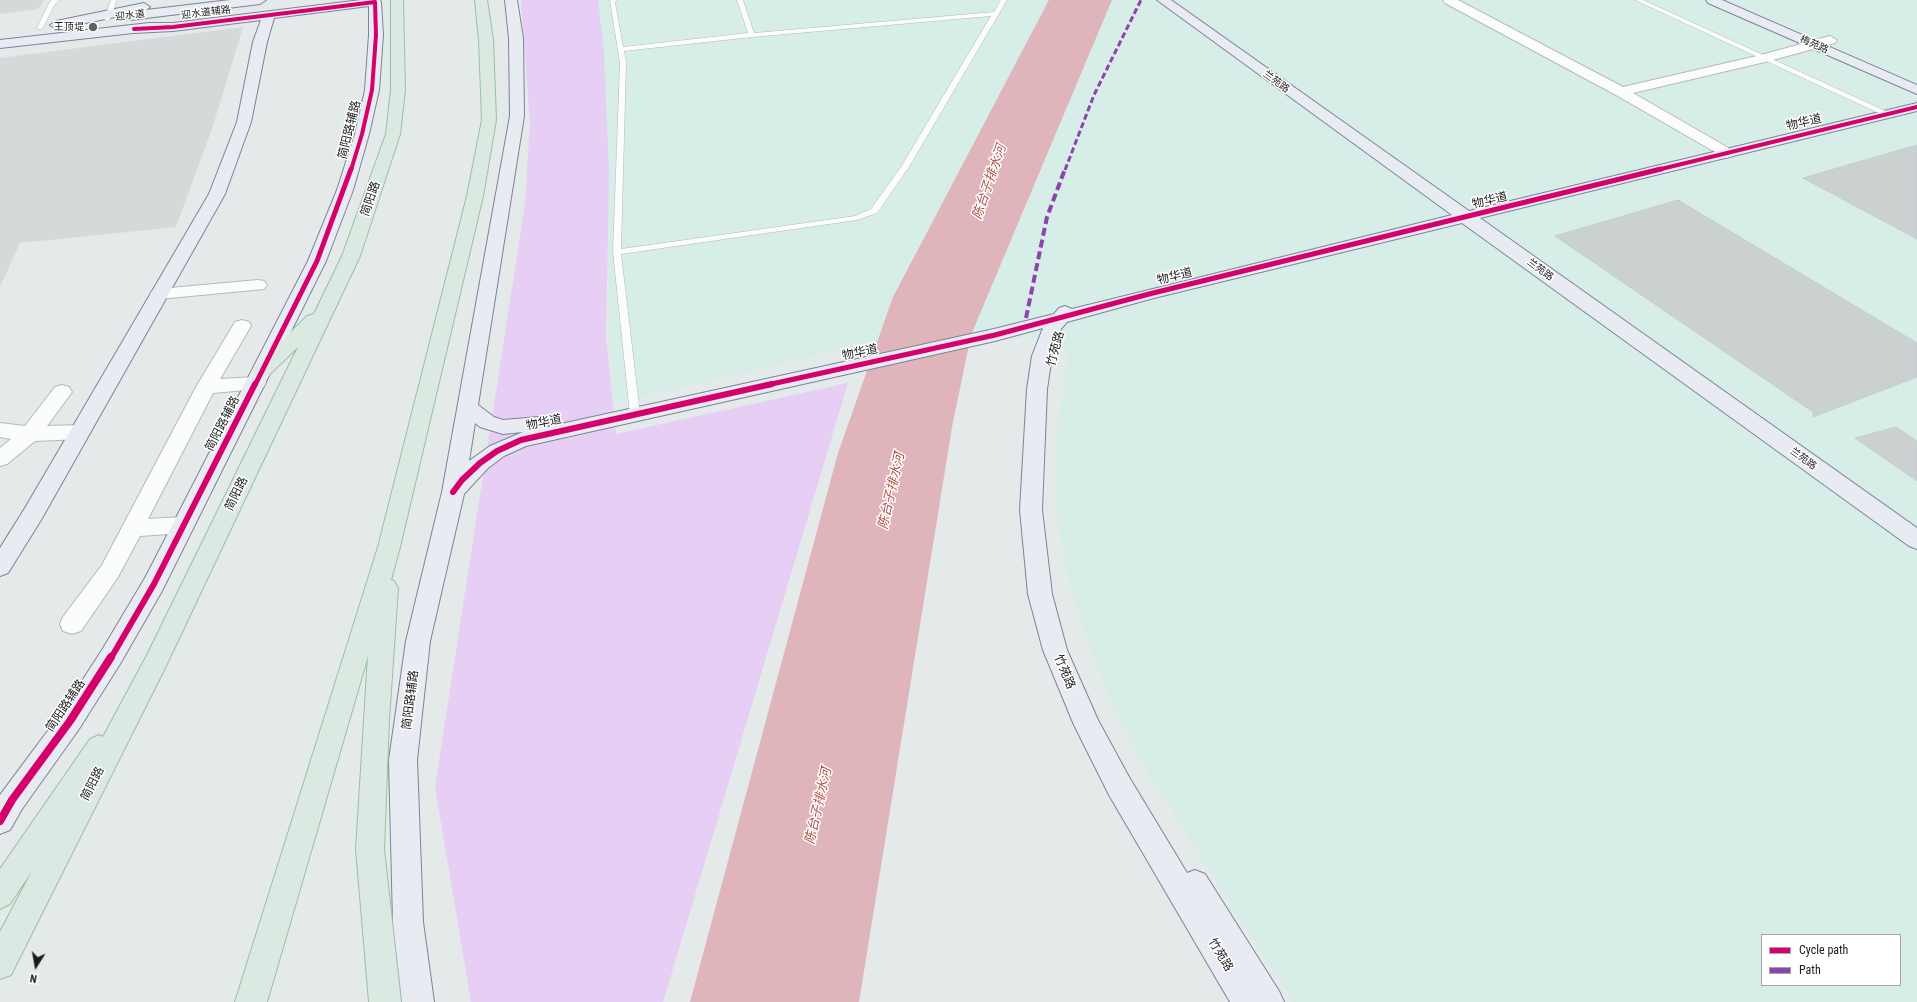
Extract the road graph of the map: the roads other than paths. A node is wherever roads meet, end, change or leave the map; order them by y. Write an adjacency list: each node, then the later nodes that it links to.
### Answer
1 (56, 0): 24 (lane)
2 (114, 0): 22 (lane)
3 (170, 0): 19 (street)
4 (194, 0): 19 (street, 迎水道辅路)
5 (303, 0): 24 (street, 迎水道)
6 (397, 0): 44 (highway, 简阳路)
7 (511, 0): 50 (street, 简阳路辅路)
8 (615, 0): 30 (lane)
9 (740, 0): 26 (lane)
10 (1004, 0): 21 (lane)
11 (1163, 0): 40 (street, 兰苑路)
12 (1169, 0): 40 (street, 兰苑路)
13 (1450, 0): 35 (street)
14 (1638, 0): 31 (lane)
15 (1712, 0): 29 (street, 梅苑路)
16 (1737, 0): 27 (street, 梅苑路)
17 (367, 1): 20 (street, 迎水道辅路); 23 (street, 迎水道辅路); 47 (street, 简阳路辅路)
18 (482, 3): 61 (highway)
19 (150, 6): 22 (street, 迎水道辅路)
20 (264, 8): 22 (street, 迎水道); 23 (street, 迎水道辅路); 43 (street)
21 (996, 14): 26 (lane); 41 (lane)
22 (109, 16): 24 (street, 迎水道)
23 (134, 29): 24 (street, 迎水道辅路)
24 (46, 31): 25 (street, 迎水道); 28 (street, 迎水道)
25 (0, 33)
26 (752, 35): 30 (lane)
27 (1830, 40): 29 (street); 33 (street, 梅苑路)
28 (0, 44)
29 (1813, 45): 31 (street); 32 (street, 梅苑路)
30 (620, 49): 41 (lane)
31 (1764, 58): 35 (street); 38 (lane)
32 (1883, 75): 33 (street); 34 (street, 梅苑路)
33 (1915, 79)
34 (1917, 90)
35 (1621, 92): 39 (street)
36 (1917, 101): 38 (street, 物华道)
37 (1917, 107): 38 (street, 物华道)
38 (1884, 112): 39 (street, 物华道)
39 (1723, 150): 40 (street, 物华道)
40 (1465, 214): 45 (street, 物华道); 59 (street, 兰苑路); 60 (street, 兰苑路)
41 (617, 252): 51 (lane)
42 (258, 285): 43 (street)
43 (159, 294): 53 (street)
44 (327, 308): 47 (highway); 64 (highway, 简阳路)
45 (1067, 314): 51 (street, 物华道); 71 (street, 竹苑路); 72 (street, 竹苑路)
46 (242, 326): 48 (street)
47 (259, 377): 48 (street); 57 (street, 简阳路辅路)
48 (206, 387): 58 (street)
49 (62, 392): 54 (street)
50 (469, 408): 51 (street, 物华道); 56 (street, 简阳路辅路)
51 (634, 410): 56 (street, 物华道)
52 (0, 430): 54 (street)
53 (80, 432): 54 (street); 62 (street)
54 (30, 434): 55 (street)
55 (0, 459)
56 (453, 492): 70 (street, 简阳路辅路)
57 (183, 525): 58 (street); 65 (street, 简阳路辅路)
58 (133, 528): 63 (street)
59 (1917, 532)
60 (1917, 540)
61 (389, 547): 68 (highway); 69 (highway)
62 (0, 567)
63 (72, 624)
64 (156, 661): 66 (highway); 67 (highway, 简阳路)
65 (4, 806)
66 (0, 894)
67 (0, 964)
68 (251, 1002)
69 (385, 1002)
70 (418, 1002)
71 (1248, 1002)
72 (1268, 1002)

